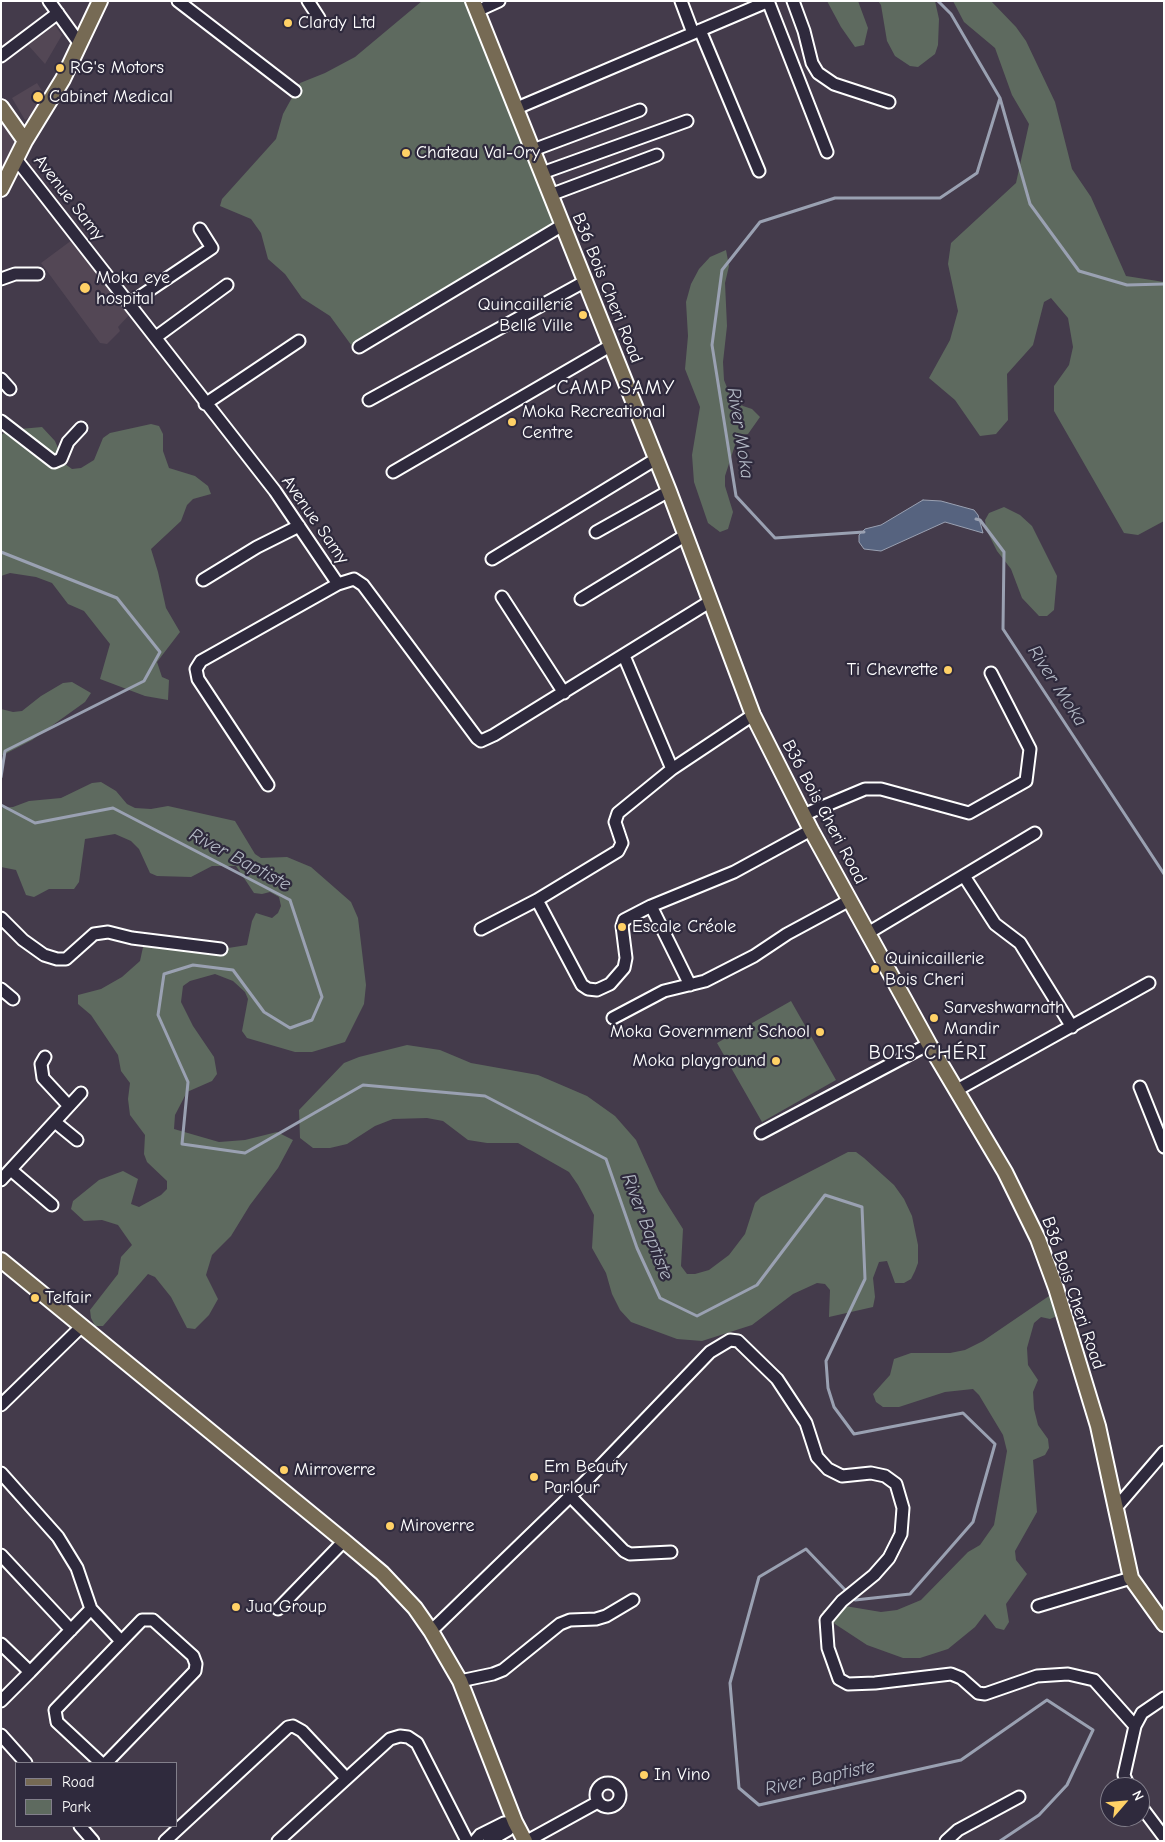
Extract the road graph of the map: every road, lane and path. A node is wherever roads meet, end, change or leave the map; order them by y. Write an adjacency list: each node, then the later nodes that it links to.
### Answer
1 (49, 1): 10 (street)
2 (100, 1): 13 (main road)
3 (178, 1): 15 (street)
4 (308, 1): 11 (street)
5 (499, 1): 9 (street)
6 (681, 1): 12 (street)
7 (769, 1): 12 (street); 23 (street)
8 (793, 1): 16 (street)
9 (475, 6): 18 (main road, B36 Bois Cheri Road)
10 (58, 14): 13 (street); 14 (street)
11 (320, 18)
12 (696, 31): 18 (street); 26 (street)
13 (80, 44): 21 (main road)
14 (1, 56)
15 (295, 91)
16 (889, 102)
17 (1, 107): 21 (main road)
18 (517, 108): 22 (main road, B36 Bois Cheri Road)
19 (640, 110): 22 (street)
20 (687, 121): 27 (street)
21 (25, 141): 25 (main road)
22 (533, 150): 27 (main road, B36 Bois Cheri Road)
23 (827, 152)
24 (657, 155): 29 (street)
25 (16, 159): 28 (main road); 36 (street, Avenue Samy)
26 (759, 171)
27 (542, 173): 29 (main road, B36 Bois Cheri Road)
28 (1, 189)
29 (550, 195): 30 (main road, B36 Bois Cheri Road)
30 (561, 226): 34 (main road, B36 Bois Cheri Road); 40 (street)
31 (200, 229): 36 (street)
32 (38, 274): 33 (street)
33 (1, 279)
34 (584, 282): 39 (main road, B36 Bois Cheri Road); 43 (street)
35 (227, 284): 37 (street)
36 (129, 304): 37 (street, Avenue Samy)
37 (156, 337): 44 (street, Avenue Samy)
38 (299, 341): 44 (street)
39 (610, 346): 47 (main road, B36 Bois Cheri Road); 48 (street)
40 (359, 347)
41 (1, 380): 42 (street)
42 (10, 389)
43 (369, 400)
44 (205, 404): 50 (street, Avenue Samy)
45 (1, 421): 46 (street)
46 (81, 428)
47 (656, 459): 49 (main road, B36 Bois Cheri Road); 53 (street)
48 (393, 472)
49 (668, 491): 51 (street); 52 (main road, B36 Bois Cheri Road)
50 (299, 526): 54 (street); 55 (street, Avenue Samy)
51 (596, 532)
52 (686, 535): 57 (street); 58 (main road, B36 Bois Cheri Road)
53 (492, 559)
54 (203, 580)
55 (338, 584): 61 (street, Avenue Samy); 64 (street)
56 (502, 597): 61 (street)
57 (581, 599)
58 (711, 601): 59 (street, Avenue Samy); 62 (main road, B36 Bois Cheri Road)
59 (624, 656): 61 (street, Avenue Samy); 63 (street)
60 (992, 673): 65 (street)
61 (564, 693)
62 (753, 715): 63 (street); 65 (main road, B36 Bois Cheri Road)
63 (672, 769): 69 (street)
64 (268, 785)
65 (803, 815): 66 (main road, B36 Bois Cheri Road)
66 (811, 830): 70 (main road, B36 Bois Cheri Road); 71 (street)
67 (1035, 834): 68 (street)
68 (964, 876): 74 (street); 81 (street)
69 (537, 900): 71 (street); 73 (street)
70 (850, 900): 74 (main road, B36 Bois Cheri Road); 77 (street)
71 (651, 906): 77 (street)
72 (1, 918): 75 (street)
73 (481, 929)
74 (868, 933): 82 (main road, B36 Bois Cheri Road)
75 (221, 949)
76 (1149, 983): 81 (street)
77 (690, 985): 80 (street)
78 (1, 989): 79 (street)
79 (13, 999)
80 (612, 1018)
81 (1072, 1027): 85 (street)
82 (929, 1044): 85 (main road, B36 Bois Cheri Road); 89 (street)
83 (45, 1057): 87 (street)
84 (1140, 1087): 91 (street)
85 (957, 1090): 101 (main road, B36 Bois Cheri Road)
86 (81, 1093): 87 (street)
87 (69, 1106): 88 (street)
88 (54, 1122): 90 (street); 92 (street)
89 (761, 1133)
90 (77, 1140)
91 (1164, 1147)
92 (11, 1170): 93 (street); 94 (street)
93 (1, 1180)
94 (52, 1206)
95 (1, 1260): 96 (main road)
96 (82, 1326): 97 (street); 102 (main road)
97 (1, 1405)
98 (1164, 1452): 101 (street)
99 (1, 1473): 109 (street)
100 (570, 1496): 103 (street); 112 (street); 119 (street)
101 (1115, 1508): 105 (main road, B36 Bois Cheri Road)
102 (344, 1541): 108 (street); 112 (main road)
103 (671, 1552)
104 (1, 1555): 111 (street)
105 (1131, 1578): 107 (street); 110 (main road, B36 Bois Cheri Road)
106 (633, 1600): 116 (street)
107 (1038, 1606)
108 (278, 1608)
109 (91, 1609): 111 (street); 113 (street)
110 (1164, 1624)
111 (71, 1630): 115 (street)
112 (431, 1631): 116 (main road)
113 (121, 1641): 122 (street); 123 (street)
114 (1, 1644): 115 (street)
115 (30, 1672): 118 (street)
116 (460, 1681): 129 (main road)
117 (1164, 1698): 119 (street)
118 (1, 1701)
119 (1135, 1726): 124 (street)
120 (1, 1735): 121 (street)
121 (25, 1762)
122 (100, 1762)
123 (107, 1762)
124 (1125, 1777)
125 (346, 1778): 133 (street); 134 (street); 135 (street)
126 (1019, 1796): 139 (street)
127 (598, 1802): 138 (street)
128 (1150, 1818): 131 (street)
129 (515, 1822): 136 (street); 137 (street); 138 (main road)
130 (81, 1827): 132 (street)
131 (1164, 1837)
132 (93, 1841)
133 (166, 1841)
134 (278, 1841)
135 (468, 1841)
136 (475, 1841)
137 (489, 1841)
138 (526, 1841)
139 (946, 1841)

